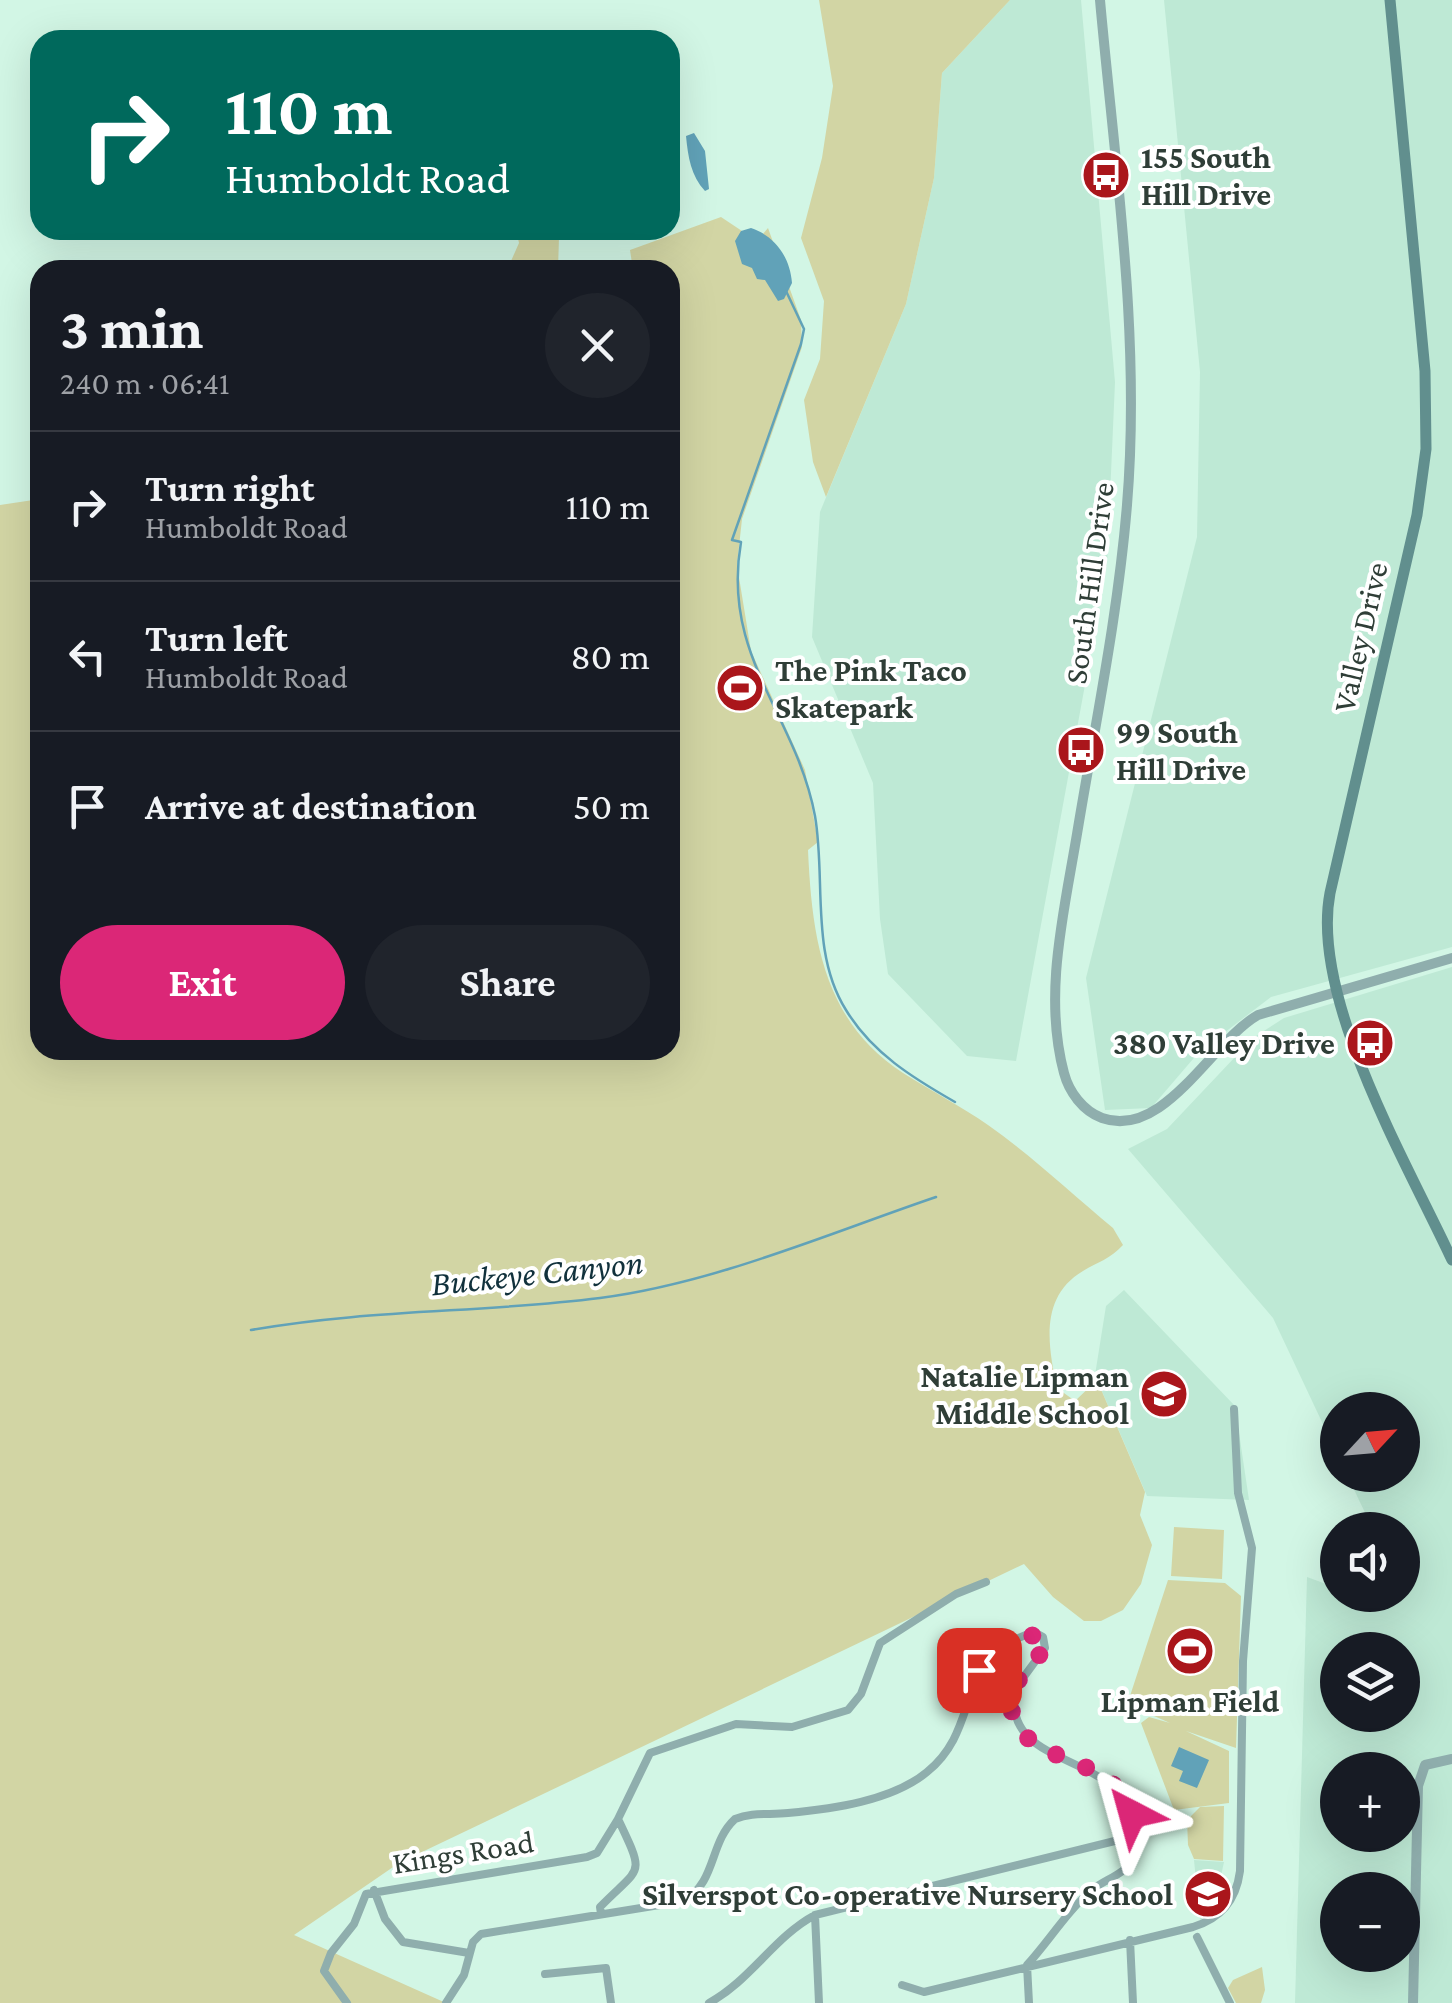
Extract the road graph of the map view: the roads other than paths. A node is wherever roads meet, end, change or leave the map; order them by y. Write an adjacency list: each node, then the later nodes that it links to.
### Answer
1 (1100, 0): 4 (street, South Hill Drive)
2 (1390, 0): 4 (main road, Valley Drive)
3 (1452, 958): 4 (street)
4 (1335, 990): 5 (main road, Valley Drive)
5 (1452, 1260)
6 (1234, 1409): 16 (street)
7 (986, 1582): 9 (street, Kings Road)
8 (1452, 1759): 32 (street)
9 (618, 1819): 11 (street, Kings Road); 12 (street)
10 (1135, 1836): 12 (street); 13 (street); 15 (street)
11 (374, 1890): 17 (street); 23 (street, Kings Road)
12 (601, 1914): 17 (street)
13 (815, 1916): 26 (street); 27 (street)
14 (1197, 1937): 31 (street)
15 (1050, 1939): 18 (street); 19 (street)
16 (1130, 1940): 18 (street); 30 (street)
17 (468, 1953): 24 (street)
18 (1061, 1955): 19 (street)
19 (1027, 1965): 22 (street); 29 (street)
20 (545, 1974): 25 (street)
21 (902, 1986): 22 (street)
22 (924, 1992): 28 (street)
23 (347, 2003)
24 (446, 2003)
25 (611, 2003)
26 (709, 2003)
27 (819, 2003)
28 (924, 2003)
29 (1030, 2003)
30 (1134, 2003)
31 (1230, 2003)
32 (1413, 2003)

